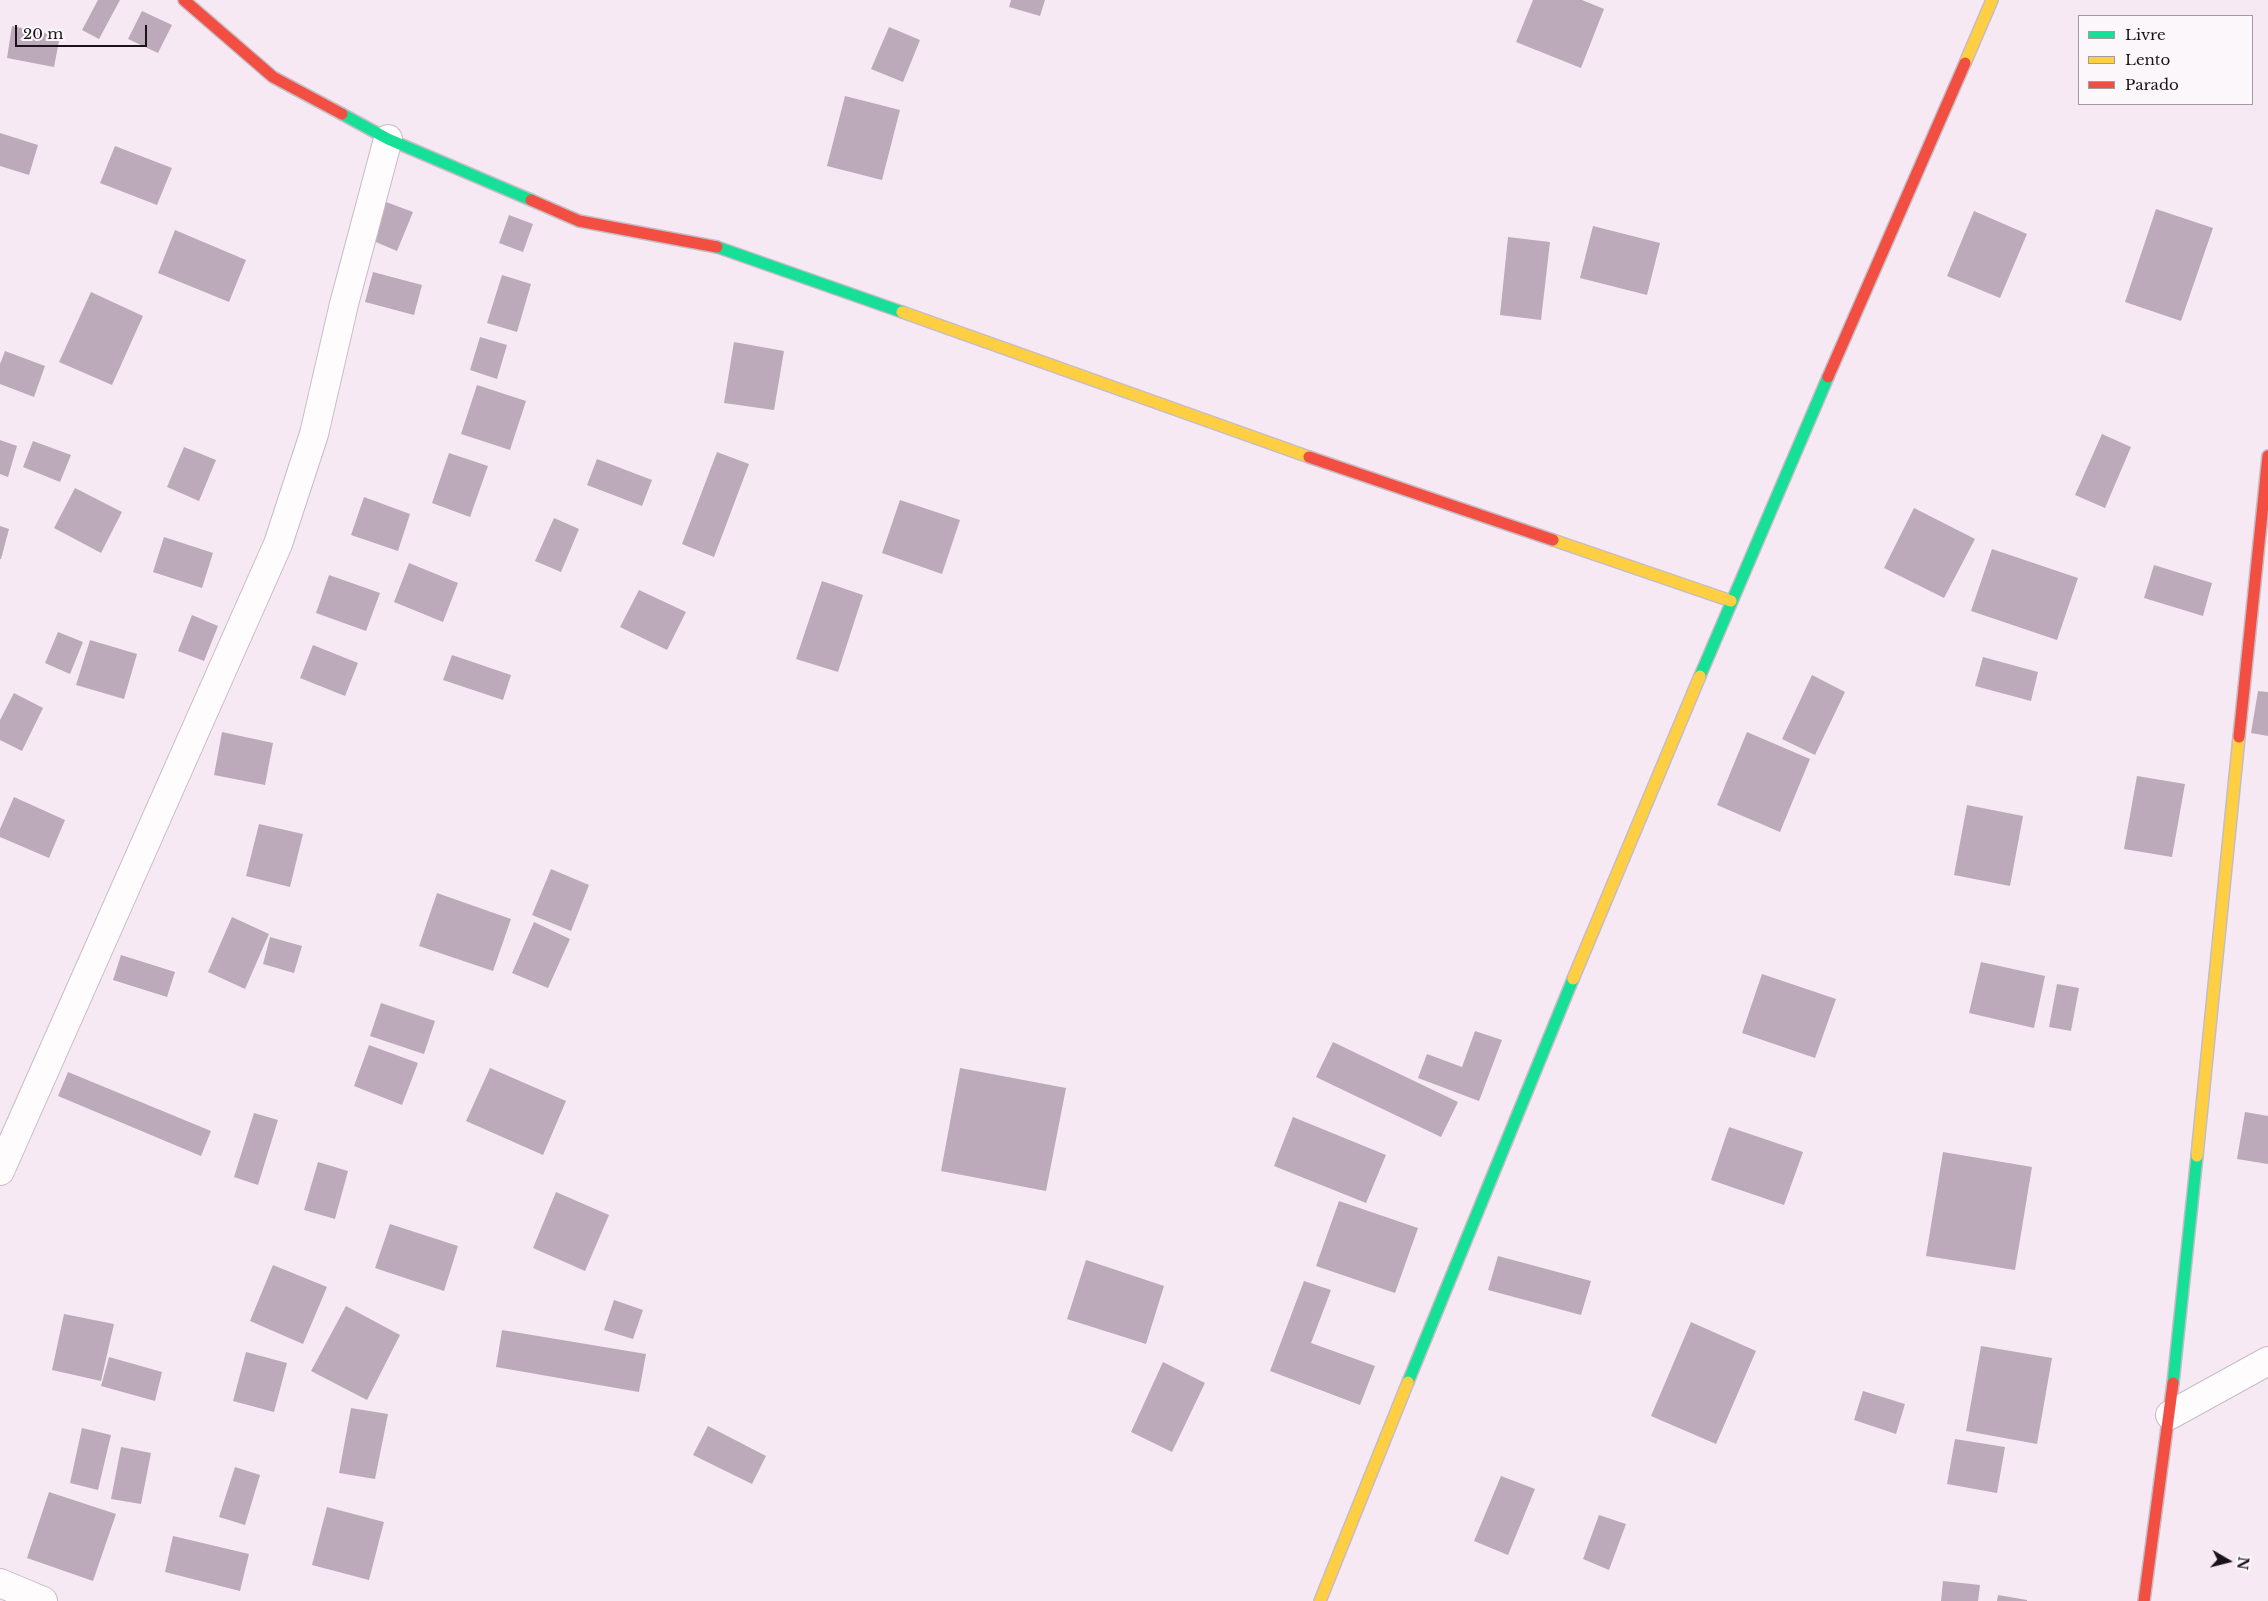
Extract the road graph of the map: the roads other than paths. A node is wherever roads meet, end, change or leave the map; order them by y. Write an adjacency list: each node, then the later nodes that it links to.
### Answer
1 (184, 0): 3 (street)
2 (1992, 0): 5 (street)
3 (388, 139): 5 (street); 6 (street)
4 (2268, 456): 8 (street)
5 (1731, 601): 11 (street)
6 (0, 1172)
7 (2268, 1361): 8 (street)
8 (2170, 1415): 12 (street)
9 (0, 1584): 10 (street)
10 (43, 1601)
11 (1320, 1601)
12 (2144, 1601)

